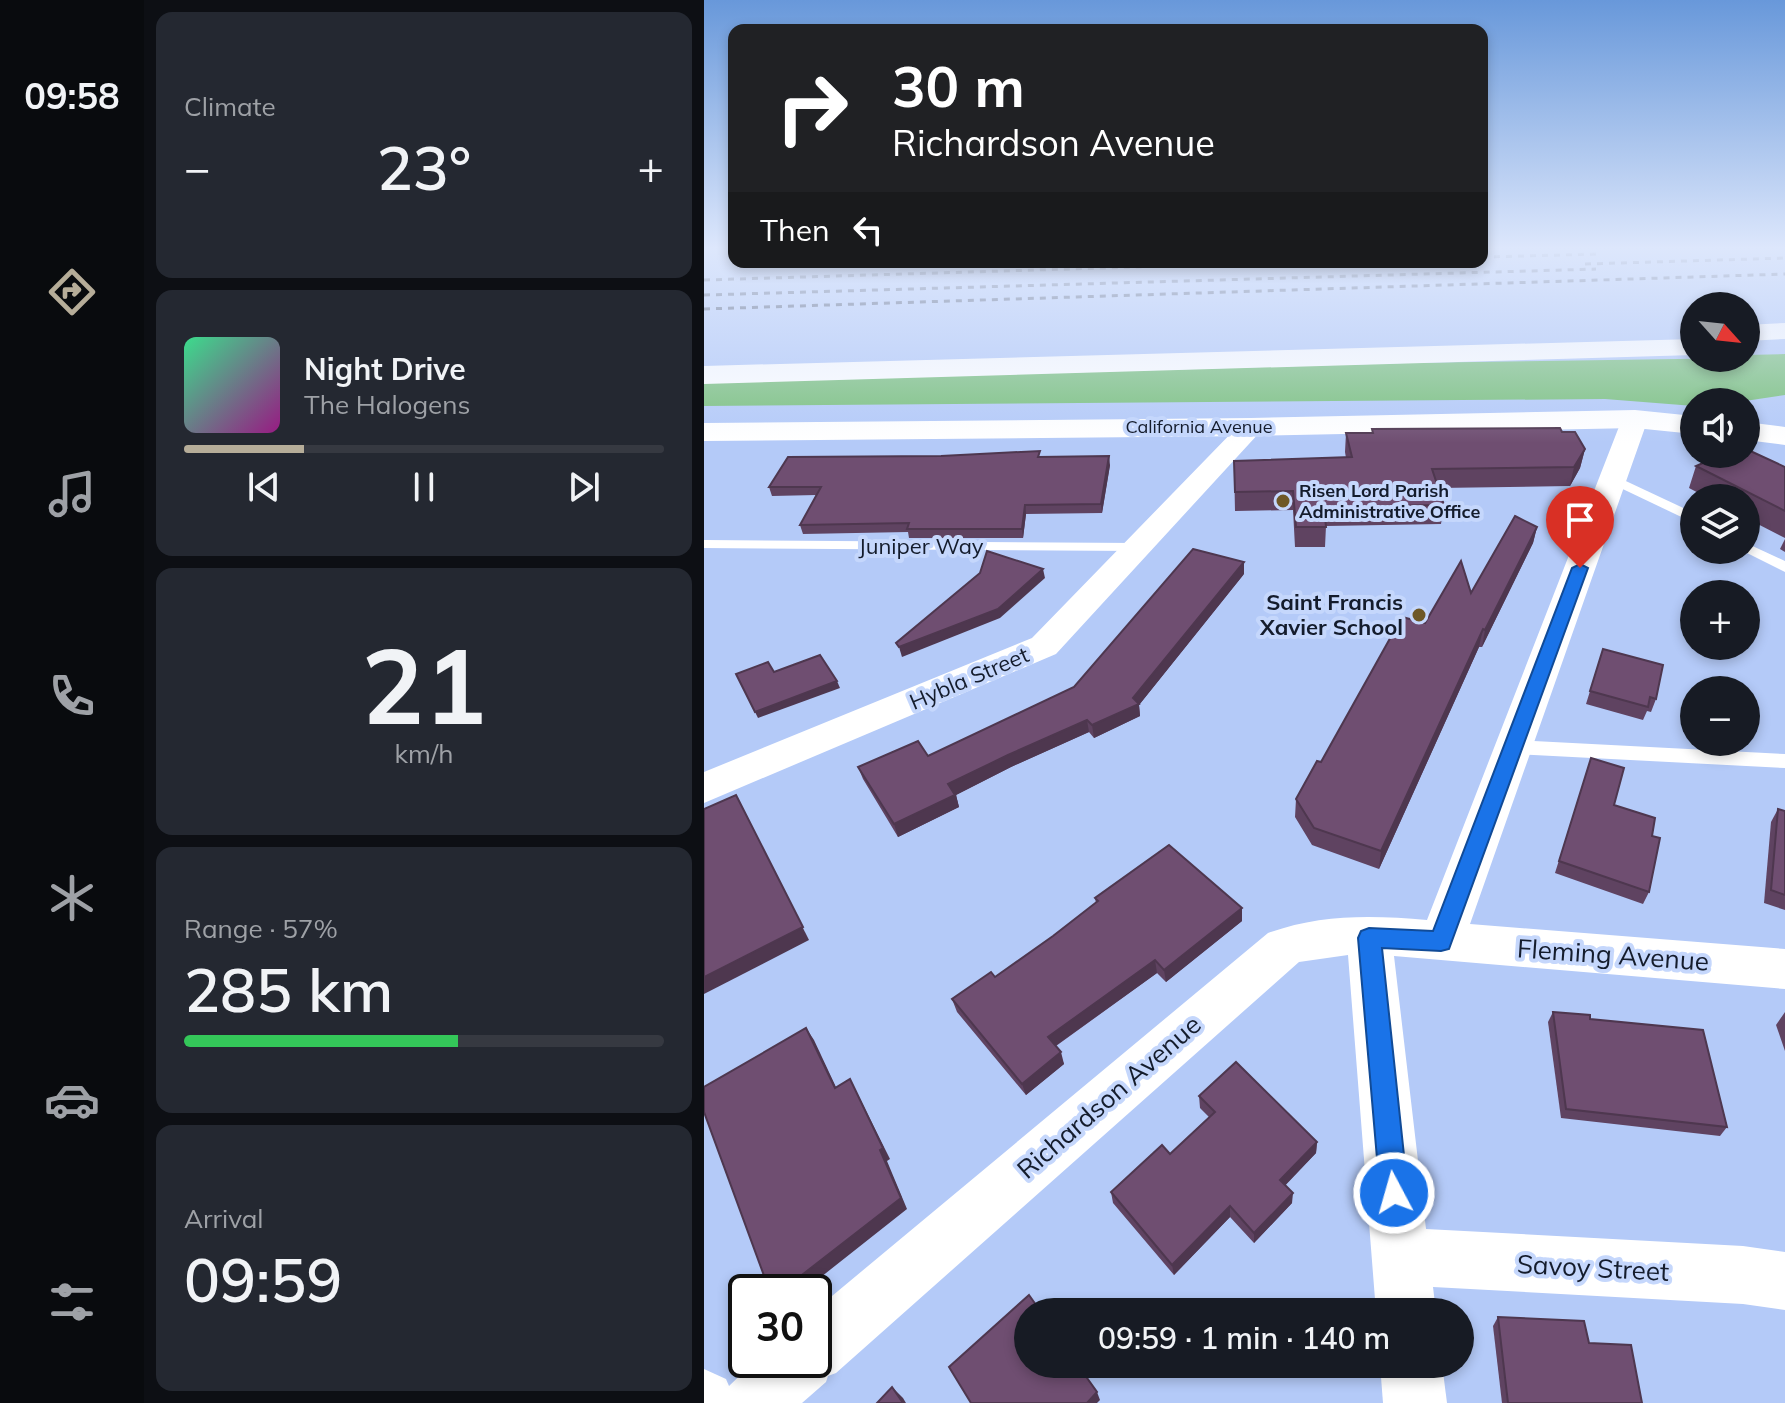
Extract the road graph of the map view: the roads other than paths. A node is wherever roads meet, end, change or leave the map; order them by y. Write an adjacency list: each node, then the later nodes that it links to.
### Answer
1 (1785, 331): 2 (main road)
2 (1760, 332)
3 (1680, 334): 7 (main road)
4 (1785, 344): 5 (main road)
5 (1760, 345)
6 (1680, 347): 8 (main road)
7 (704, 362)
8 (704, 375)
9 (1635, 419): 10 (main road, California Avenue); 11 (main road, California Avenue); 15 (street)
10 (1680, 424)
11 (1251, 427): 12 (main road, California Avenue); 18 (street, Hybla Street)
12 (704, 432)
13 (1760, 433): 14 (main road)
14 (1785, 436)
15 (1613, 479): 16 (lane); 21 (street)
16 (1680, 512)
17 (704, 544): 18 (lane, Juniper Way)
18 (1137, 547): 23 (street, Hybla Street)
19 (1760, 554): 20 (lane)
20 (1785, 567)
21 (1514, 747): 22 (lane); 25 (street)
22 (1785, 761)
23 (704, 788)
24 (1369, 938): 25 (street, Richardson Avenue); 27 (street); 30 (street, Richardson Avenue)
25 (1441, 942): 26 (street, Fleming Avenue)
26 (1785, 969)
27 (1400, 1256): 28 (street, Savoy Street); 29 (street)
28 (1785, 1281)
29 (1404, 1298)
30 (832, 1336)
31 (783, 1378): 33 (street)
32 (1412, 1378): 34 (street)
33 (754, 1403)
34 (1415, 1403)

